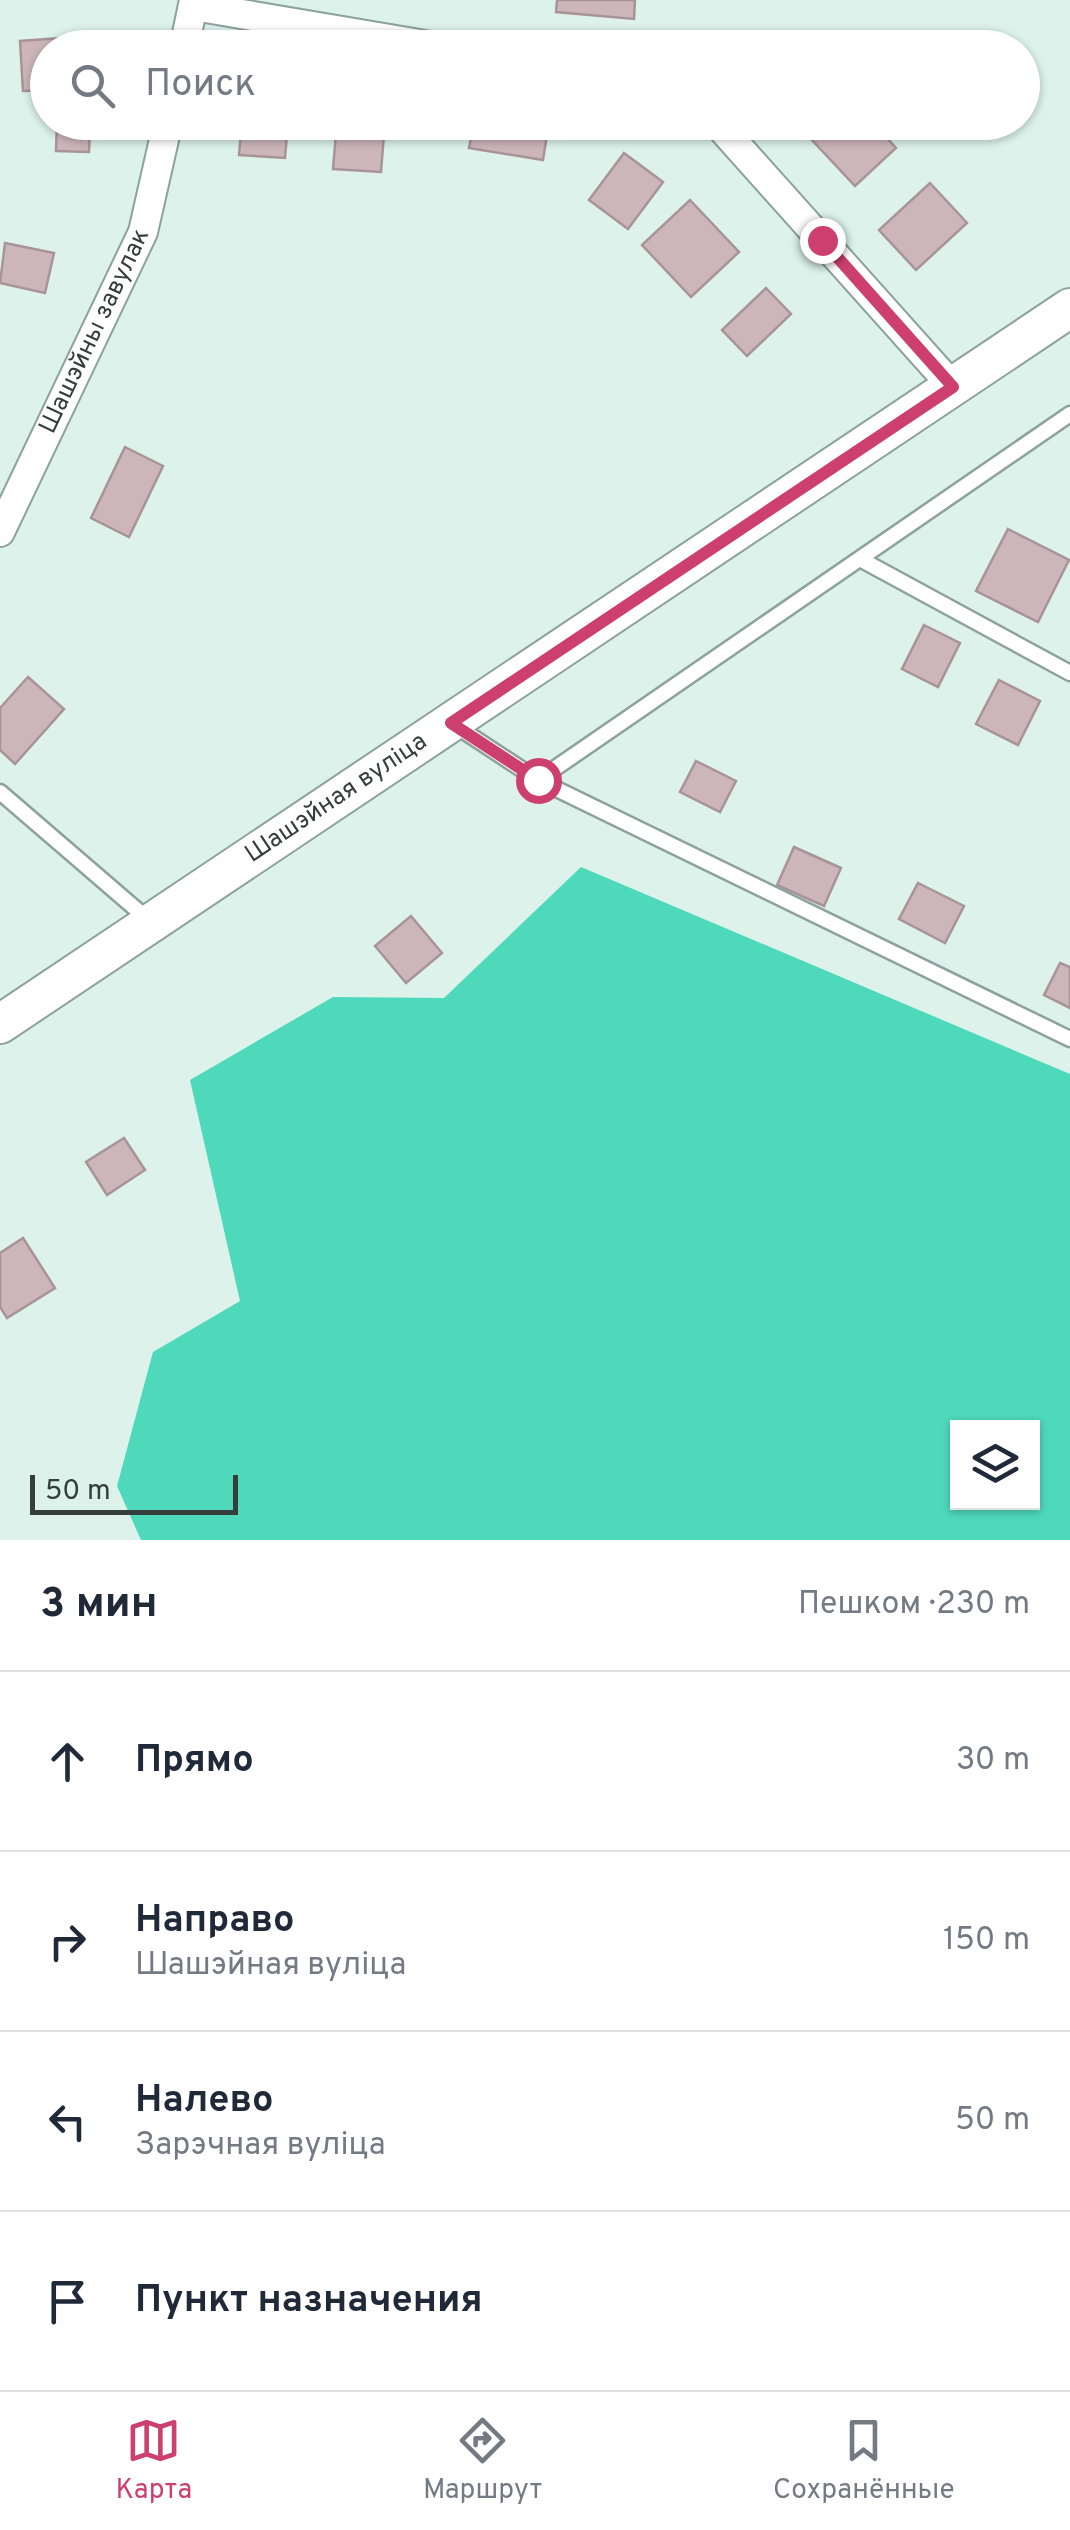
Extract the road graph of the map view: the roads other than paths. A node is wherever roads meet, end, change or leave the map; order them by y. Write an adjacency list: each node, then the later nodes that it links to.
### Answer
1 (194, 3): 2 (street); 3 (street)
2 (188, 30)
3 (344, 30)
4 (164, 140): 9 (street, Шашэйны завулак)
5 (732, 140): 7 (street)
6 (1070, 308): 7 (main road, Шашэйная вуліца)
7 (953, 387): 12 (main road, Шашэйная вуліца)
8 (1070, 414): 10 (lane)
9 (0, 532)
10 (860, 558): 11 (lane); 13 (lane)
11 (1070, 673)
12 (451, 723): 13 (lane); 15 (main road, Шашэйная вуліца)
13 (538, 780): 17 (lane)
14 (0, 792): 15 (lane)
15 (152, 922): 16 (main road, Шашэйная вуліца)
16 (0, 1024)
17 (1070, 1039)

